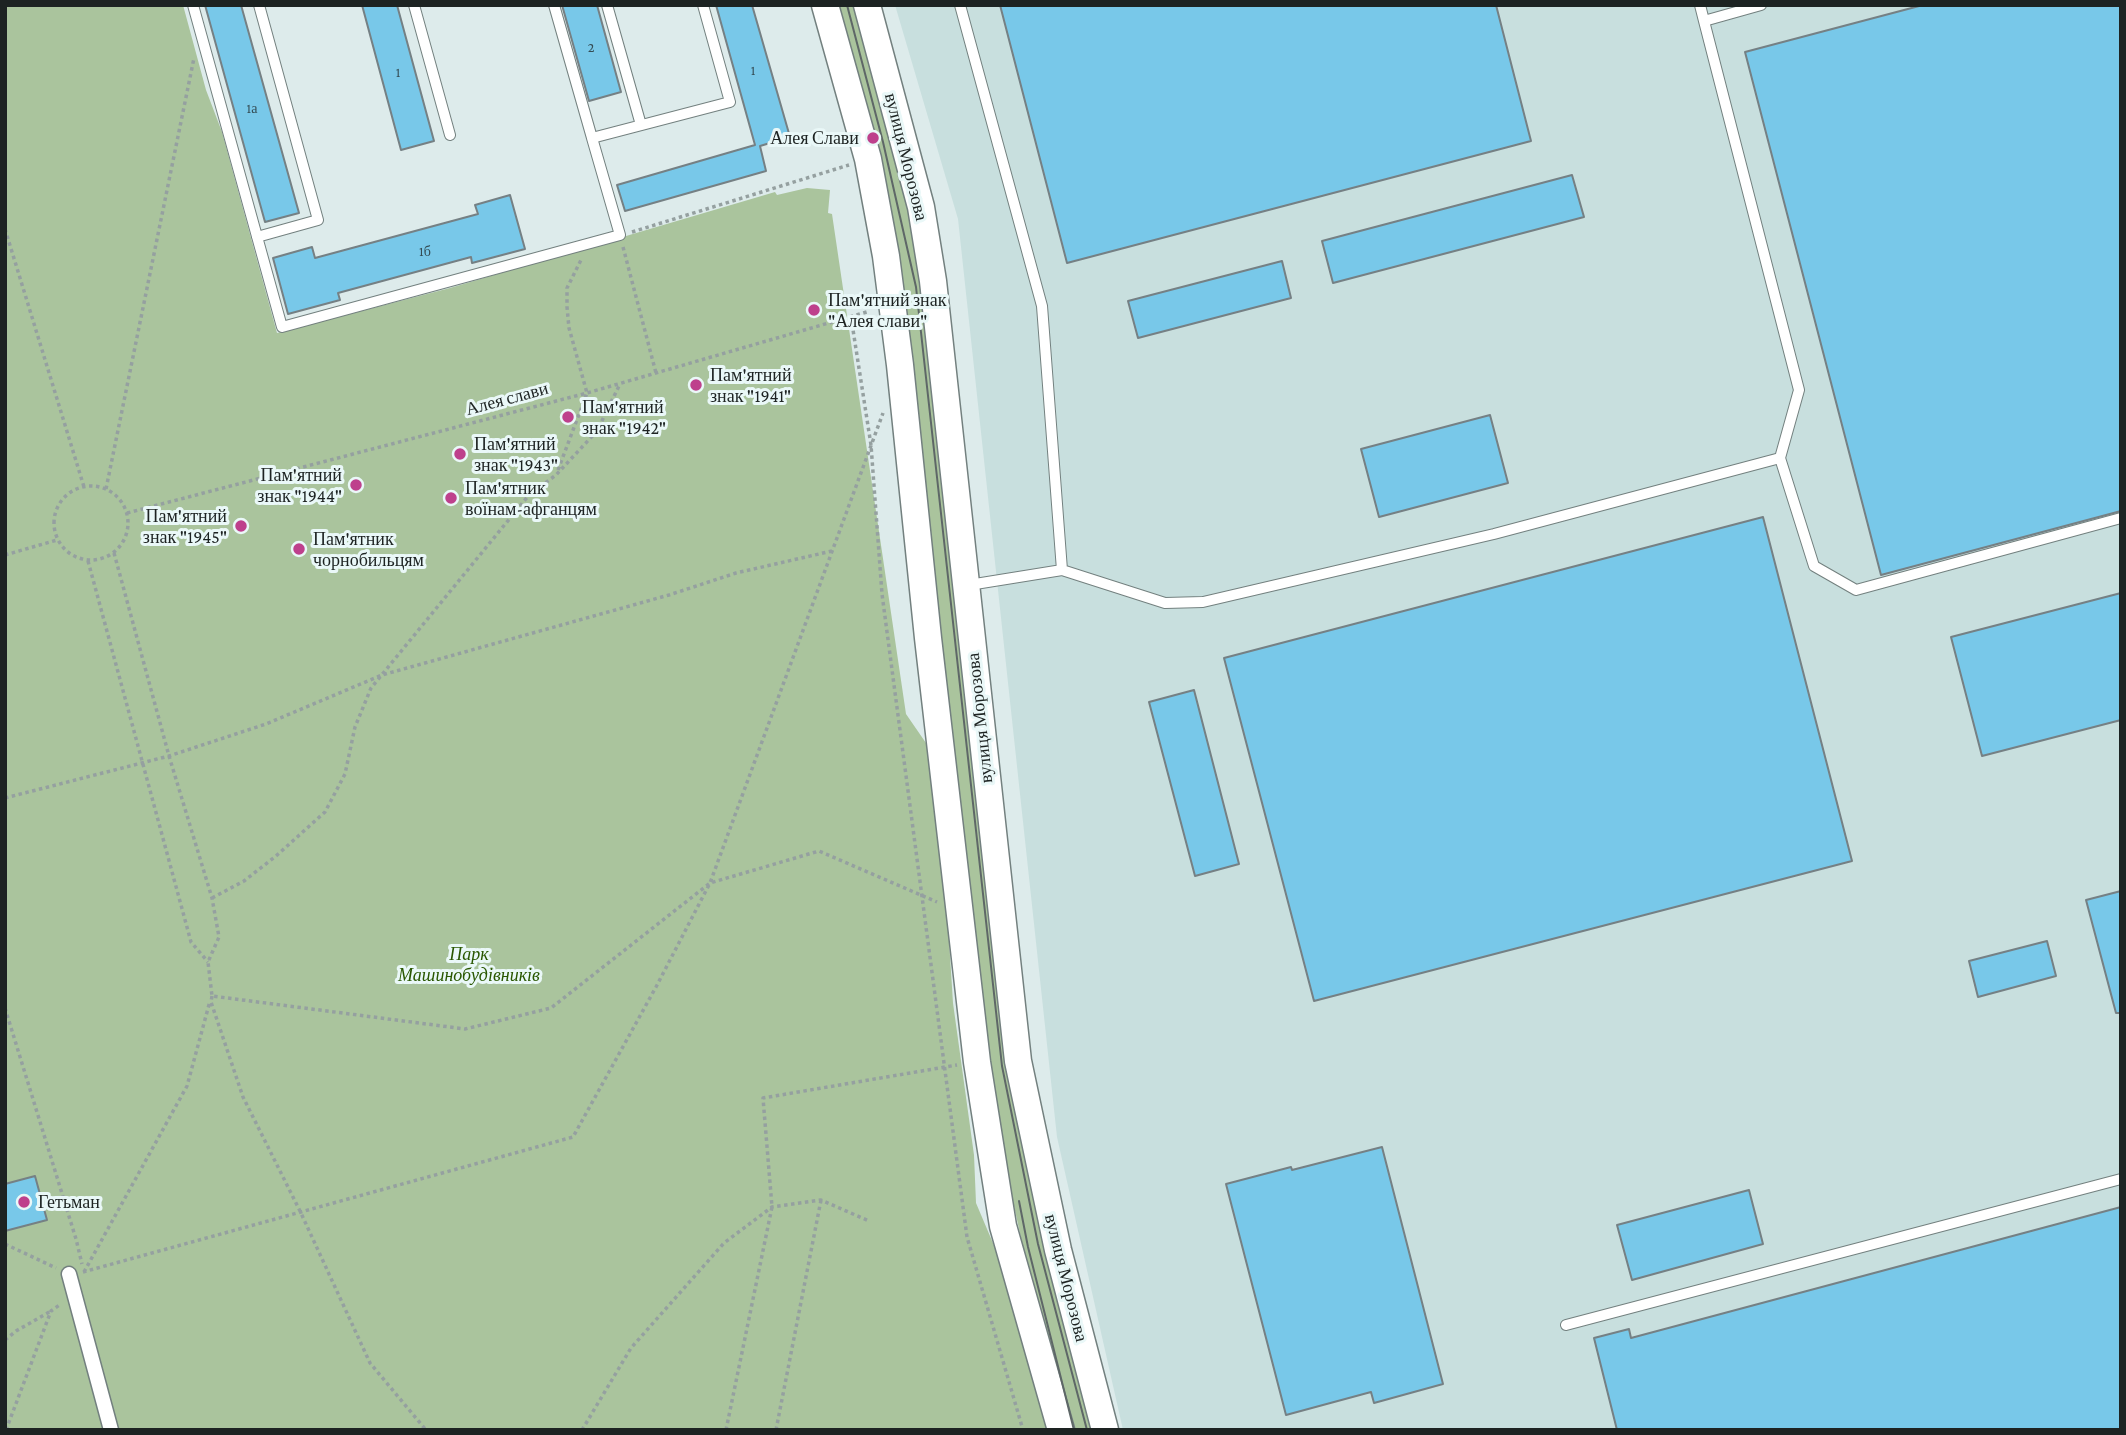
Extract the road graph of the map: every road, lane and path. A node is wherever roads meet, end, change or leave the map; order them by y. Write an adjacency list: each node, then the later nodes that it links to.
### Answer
1 (193, 5): 13 (lane)
2 (259, 5): 20 (lane)
3 (414, 5): 15 (lane)
4 (554, 5): 16 (lane)
5 (607, 5): 14 (lane)
6 (703, 5): 14 (lane)
7 (825, 5): 17 (main road)
8 (867, 5): 41 (main road, вулиця Морозова)
9 (960, 5): 40 (lane)
10 (1700, 5): 12 (lane)
11 (1760, 5): 12 (lane)
12 (1704, 21): 29 (lane)
13 (200, 29): 20 (lane); 32 (path)
14 (641, 125): 16 (lane)
15 (450, 135)
16 (592, 138): 19 (lane)
17 (867, 159): 19 (path); 22 (main road)
18 (5, 229): 31 (path)
19 (620, 235): 21 (lane); 24 (path)
20 (257, 237): 21 (lane)
21 (590, 244): 26 (path)
22 (892, 305): 23 (path, Алея слави); 49 (main road)
23 (851, 317): 24 (path, Алея слави); 28 (path)
24 (656, 373): 25 (path, Алея слави)
25 (620, 384): 26 (path, Алея слави); 30 (path)
26 (587, 393): 30 (path); 33 (path, Алея слави)
27 (884, 411): 28 (path)
28 (871, 444): 36 (path); 47 (path)
29 (1780, 458): 34 (lane); 40 (lane)
30 (556, 475): 42 (path)
31 (84, 487): 32 (path); 35 (path)
32 (106, 489): 33 (path)
33 (127, 513): 37 (path)
34 (2121, 517)
35 (57, 540): 38 (path); 39 (path)
36 (832, 551): 42 (path); 46 (path)
37 (114, 553): 39 (path); 43 (path)
38 (5, 555)
39 (88, 561): 44 (path)
40 (1062, 570): 41 (lane)
41 (966, 586): 74 (main road, вулиця Морозова)
42 (382, 675): 43 (path); 48 (path)
43 (169, 755): 44 (path); 48 (path)
44 (144, 762): 45 (path); 50 (path)
45 (5, 798)
46 (710, 883): 47 (path); 51 (path); 58 (path)
47 (922, 896): 49 (path); 54 (path)
48 (212, 898): 50 (path)
49 (960, 912): 53 (main road)
50 (208, 962): 51 (path)
51 (212, 996): 58 (path); 61 (path)
52 (5, 1008): 61 (path)
53 (977, 1062): 54 (path); 73 (main road)
54 (944, 1068): 57 (path); 72 (path)
55 (2121, 1179): 64 (lane)
56 (821, 1200): 57 (path); 59 (path); 71 (path)
57 (772, 1206): 69 (path); 70 (path)
58 (300, 1211): 61 (path); 68 (path)
59 (869, 1221)
60 (5, 1244): 61 (path)
61 (76, 1273): 62 (street)
62 (75, 1295): 63 (path); 67 (street)
63 (51, 1311): 65 (path); 66 (path)
64 (1566, 1325)
65 (5, 1340)
66 (6, 1430)
67 (111, 1430)
68 (426, 1430)
69 (582, 1430)
70 (726, 1430)
71 (776, 1430)
72 (1023, 1430)
73 (1061, 1430)
74 (1105, 1430)

